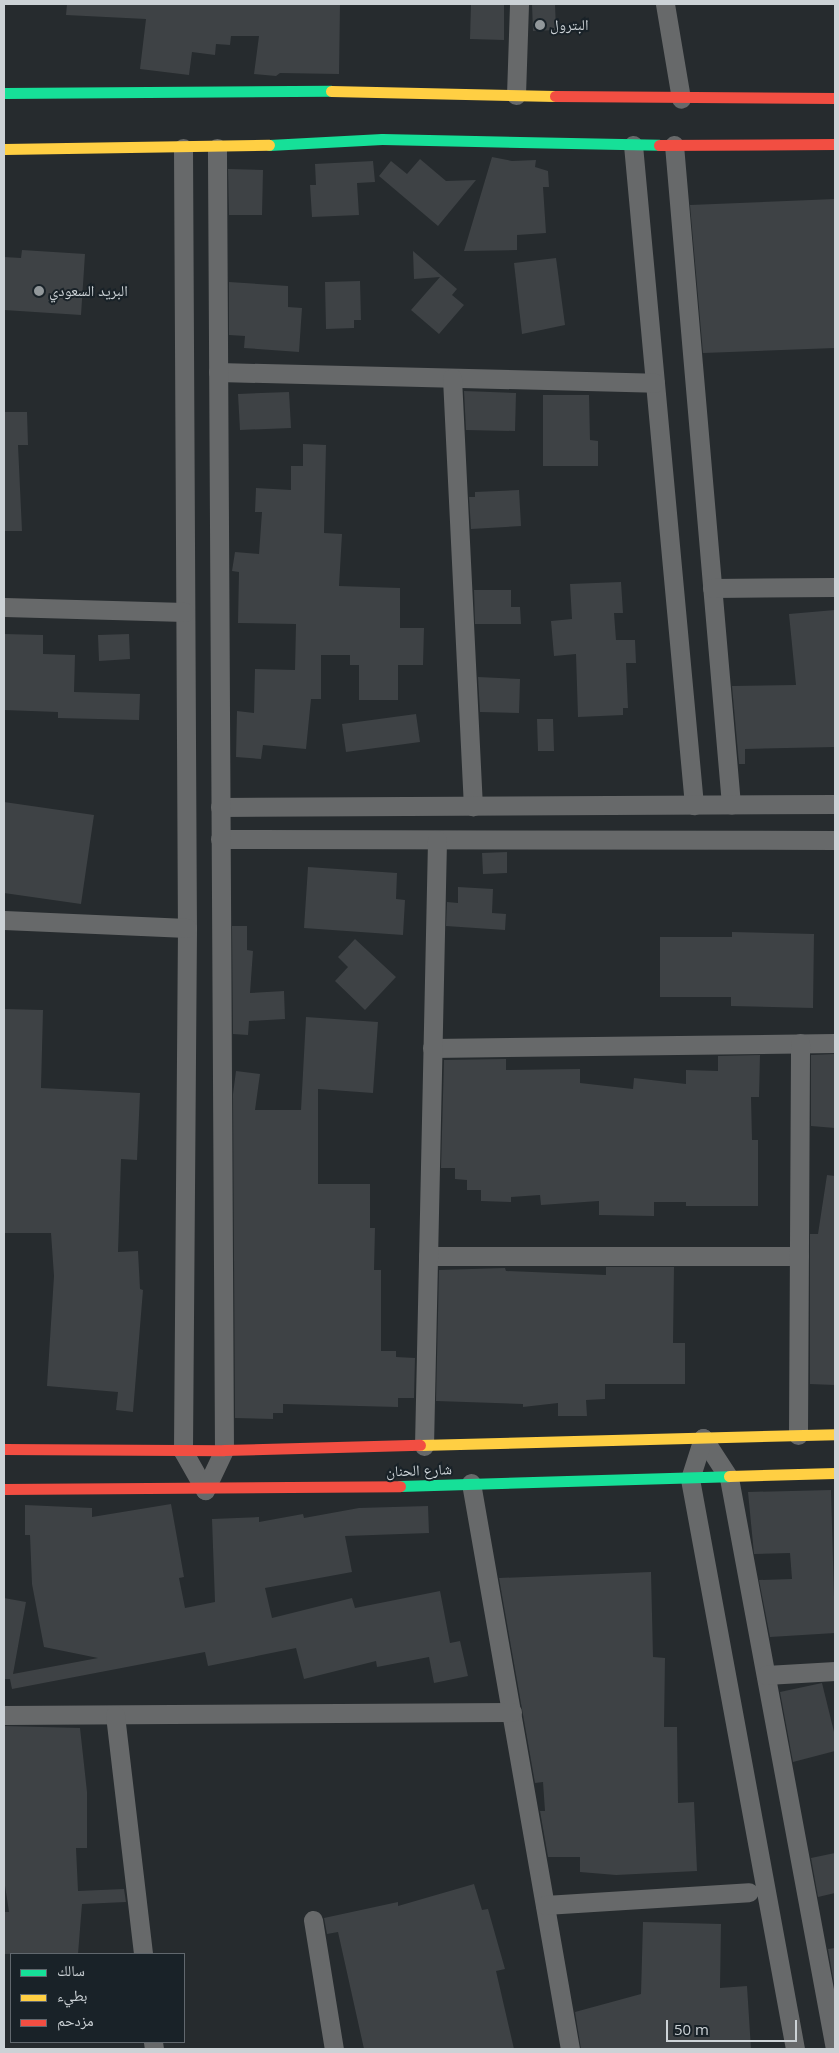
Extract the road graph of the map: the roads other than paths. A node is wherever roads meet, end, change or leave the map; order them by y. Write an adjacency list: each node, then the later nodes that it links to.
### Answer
1 (519, 4): 4 (street)
2 (665, 4): 6 (street)
3 (4, 93): 4 (street)
4 (516, 95): 6 (street)
5 (835, 98): 6 (street)
6 (681, 99)
7 (835, 144): 9 (street)
8 (633, 145): 9 (street); 11 (street); 15 (street)
9 (674, 145): 17 (street)
10 (183, 148): 11 (street); 12 (street); 19 (street)
11 (217, 148): 13 (street)
12 (4, 149)
13 (218, 372): 14 (street); 24 (street)
14 (452, 378): 15 (street); 23 (street)
15 (655, 383): 21 (street)
16 (835, 587): 17 (street)
17 (712, 588): 22 (street)
18 (4, 608): 19 (street)
19 (185, 612): 29 (street)
20 (835, 804): 22 (street)
21 (694, 805): 22 (street); 23 (street)
22 (731, 805)
23 (473, 806): 24 (street)
24 (220, 807): 25 (street)
25 (220, 839): 26 (street); 41 (street)
26 (437, 840): 27 (street); 32 (street)
27 (835, 840)
28 (4, 920): 29 (street)
29 (187, 928): 40 (street)
30 (800, 1043): 31 (street); 32 (street); 34 (street)
31 (835, 1043)
32 (432, 1048): 33 (street)
33 (428, 1256): 34 (street); 38 (street)
34 (799, 1256): 36 (street)
35 (835, 1434): 36 (street, شارع الحنان)
36 (798, 1436): 37 (street, شارع الحنان)
37 (703, 1438): 38 (street, شارع الحنان); 43 (street); 44 (street)
38 (424, 1446): 41 (street, شارع الحنان)
39 (4, 1449): 40 (street, شارع الحنان)
40 (183, 1450): 41 (street, شارع الحنان); 47 (street)
41 (224, 1450): 47 (street)
42 (835, 1473): 43 (street, شارع الحنان)
43 (729, 1478): 44 (street, شارع الحنان); 49 (street)
44 (690, 1479): 45 (street, شارع الحنان); 59 (street)
45 (471, 1483): 47 (street, شارع الحنان); 50 (street)
46 (4, 1489): 47 (street, شارع الحنان)
47 (205, 1490)
48 (835, 1671): 49 (street)
49 (766, 1675): 60 (street)
50 (512, 1712): 51 (street); 54 (street)
51 (115, 1715): 52 (street); 56 (street)
52 (4, 1716)
53 (749, 1892): 54 (street)
54 (545, 1905): 58 (street)
55 (312, 1920): 57 (street)
56 (143, 1953)
57 (334, 2049)
58 (570, 2049)
59 (795, 2049)
60 (835, 2049)

